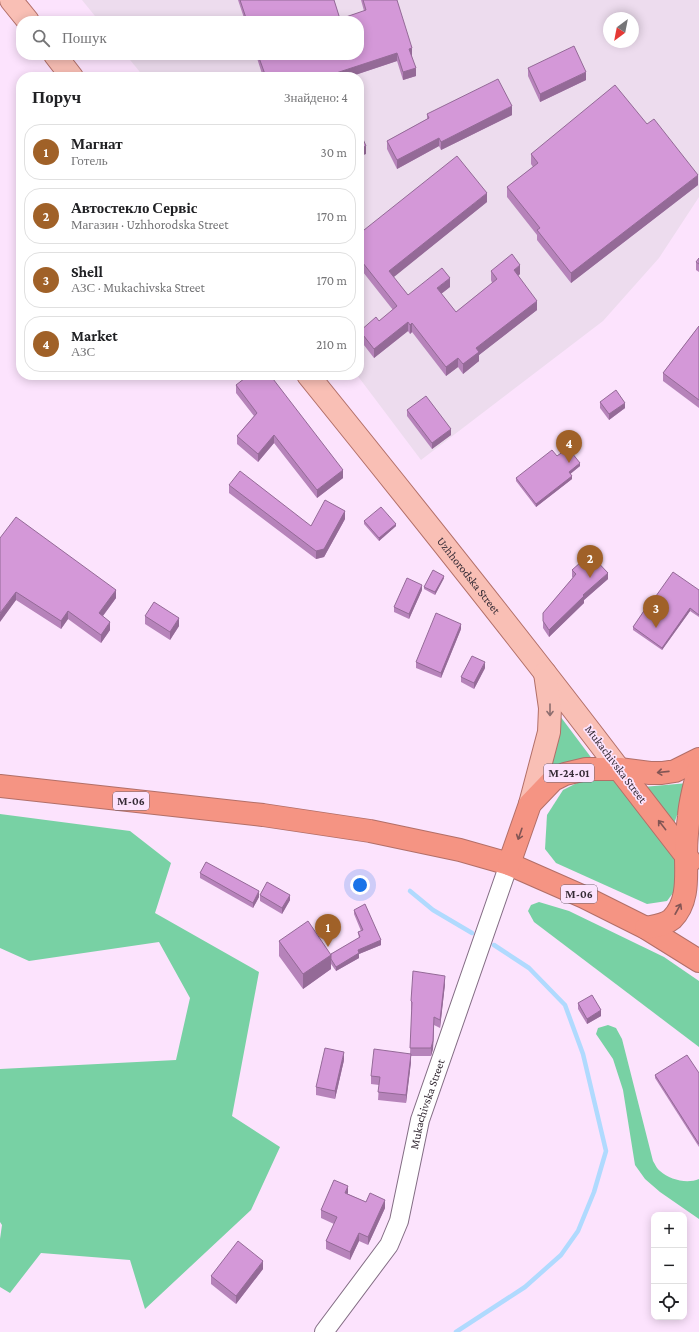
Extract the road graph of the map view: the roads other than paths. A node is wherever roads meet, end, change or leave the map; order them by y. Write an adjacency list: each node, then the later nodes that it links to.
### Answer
1 (11, 0): 2 (main road)
2 (24, 16)
3 (59, 60): 4 (main road)
4 (68, 72)
5 (312, 380): 6 (main road, Uzhhorodska Street)
6 (545, 672): 9 (main road, Mukachivska Street); 11 (main road, one-way to 11)
7 (699, 759): 9 (highway, М-24-01, one-way to 9)
8 (699, 768): 12 (highway)
9 (620, 769): 11 (highway, М-24-01); 12 (highway, Mukachivska Street, one-way to 9)
10 (0, 786): 13 (highway, М-06)
11 (530, 804): 13 (highway, М-24-01, one-way to 13)
12 (686, 856): 14 (highway, Mukachivska Street); 15 (highway, one-way to 12)
13 (509, 864): 15 (highway, М-06); 17 (street, Mukachivska Street)
14 (699, 873)
15 (646, 928): 16 (highway, М-06)
16 (699, 961)
17 (324, 1332)

